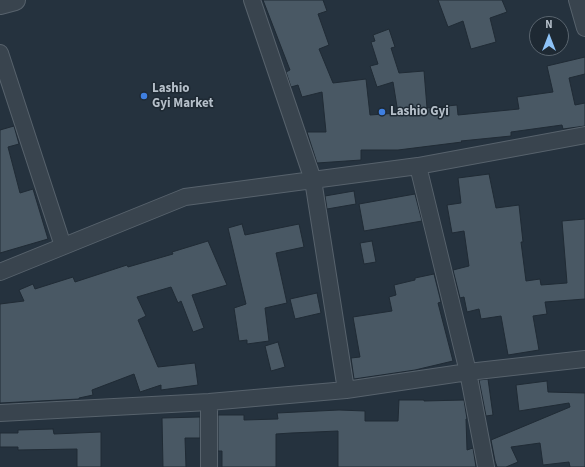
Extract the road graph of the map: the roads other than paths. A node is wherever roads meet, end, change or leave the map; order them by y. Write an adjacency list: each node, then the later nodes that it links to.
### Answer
1 (15, 0): 4 (street)
2 (252, 0): 9 (street)
3 (577, 0): 5 (street)
4 (0, 4)
5 (585, 28)
6 (0, 54): 10 (street)
7 (585, 135): 8 (street)
8 (418, 166): 9 (street); 13 (street)
9 (312, 180): 10 (street); 14 (street)
10 (63, 246): 11 (street)
11 (0, 272)
12 (585, 359): 13 (street)
13 (468, 372): 14 (street); 18 (street)
14 (346, 390): 15 (street)
15 (209, 402): 16 (street); 17 (street)
16 (0, 413)
17 (209, 467)
18 (486, 467)

